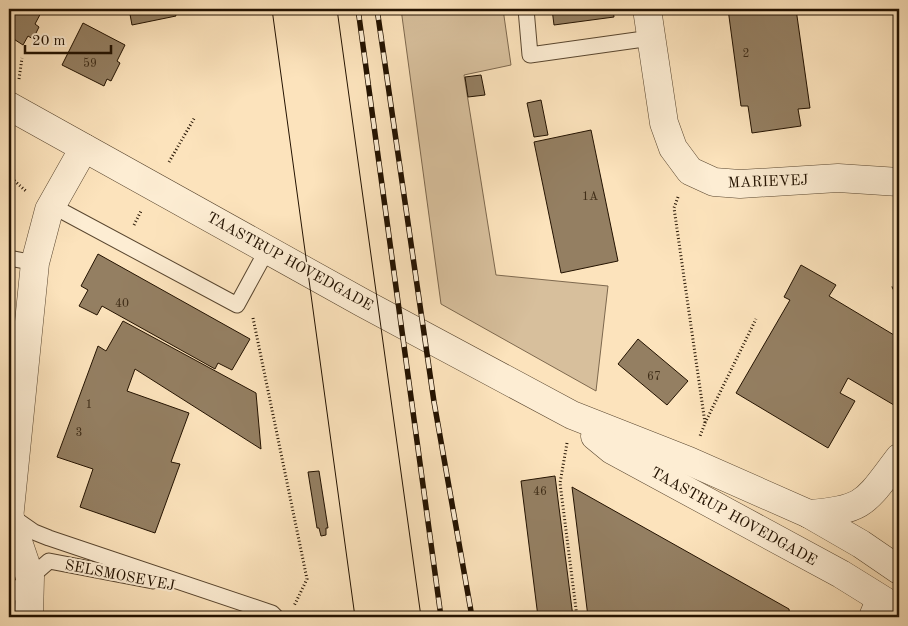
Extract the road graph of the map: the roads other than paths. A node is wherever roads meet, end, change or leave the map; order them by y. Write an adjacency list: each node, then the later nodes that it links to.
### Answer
1 (526, 9): 3 (lane)
2 (648, 9): 3 (street, MARIEVEJ)
3 (651, 38): 6 (street, MARIEVEJ)
4 (9, 106): 5 (street, TAASTRUP HOVEDGADE)
5 (84, 148): 7 (street); 8 (street, TAASTRUP HOVEDGADE)
6 (899, 182)
7 (49, 210): 8 (lane); 9 (street)
8 (267, 250): 10 (street, TAASTRUP HOVEDGADE)
9 (22, 260): 13 (street)
10 (572, 415): 12 (street, TAASTRUP HOVEDGADE); 19 (street, TAASTRUP HOVEDGADE)
11 (899, 458): 12 (street)
12 (809, 514): 15 (street, TAASTRUP HOVEDGADE)
13 (9, 515): 14 (street); 16 (street); 17 (lane, SELSMOSEVEJ)
14 (9, 519)
15 (897, 563): 19 (street)
16 (30, 577): 17 (lane, SELSMOSEVEJ); 18 (lane, SELSMOSEVEJ); 20 (street)
17 (214, 593): 21 (lane, SELSMOSEVEJ)
18 (9, 596)
19 (884, 609)
20 (29, 617)
21 (276, 617)

